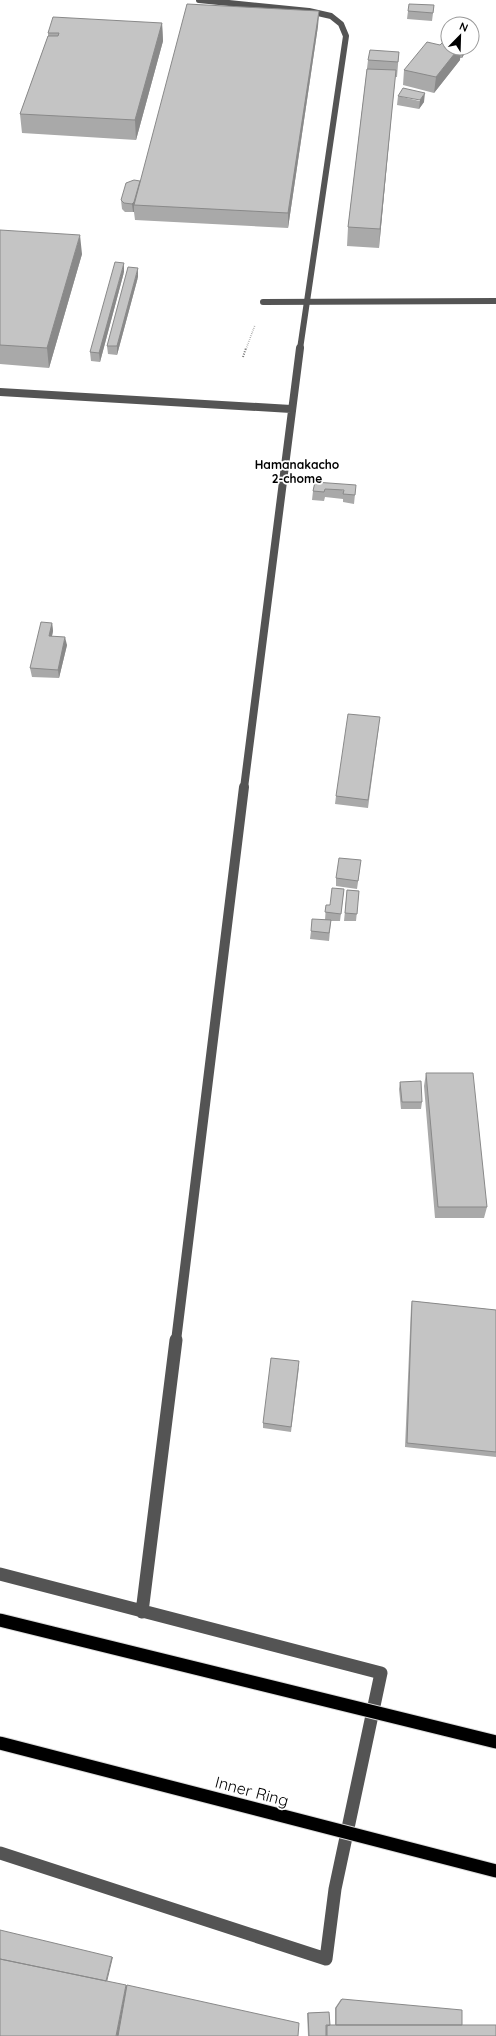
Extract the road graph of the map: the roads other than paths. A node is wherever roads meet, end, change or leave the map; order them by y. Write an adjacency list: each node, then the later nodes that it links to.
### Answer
1 (199, 0): 5 (street)
2 (496, 301): 3 (street, bridge)
3 (263, 302)
4 (0, 392): 5 (street)
5 (291, 409): 7 (street)
6 (0, 1574): 7 (street)
7 (142, 1612): 11 (street)
8 (0, 1620): 9 (main road, bridge)
9 (496, 1742)
10 (0, 1743): 12 (main road, Inner Ring, bridge)
11 (0, 1853)
12 (496, 1871)

